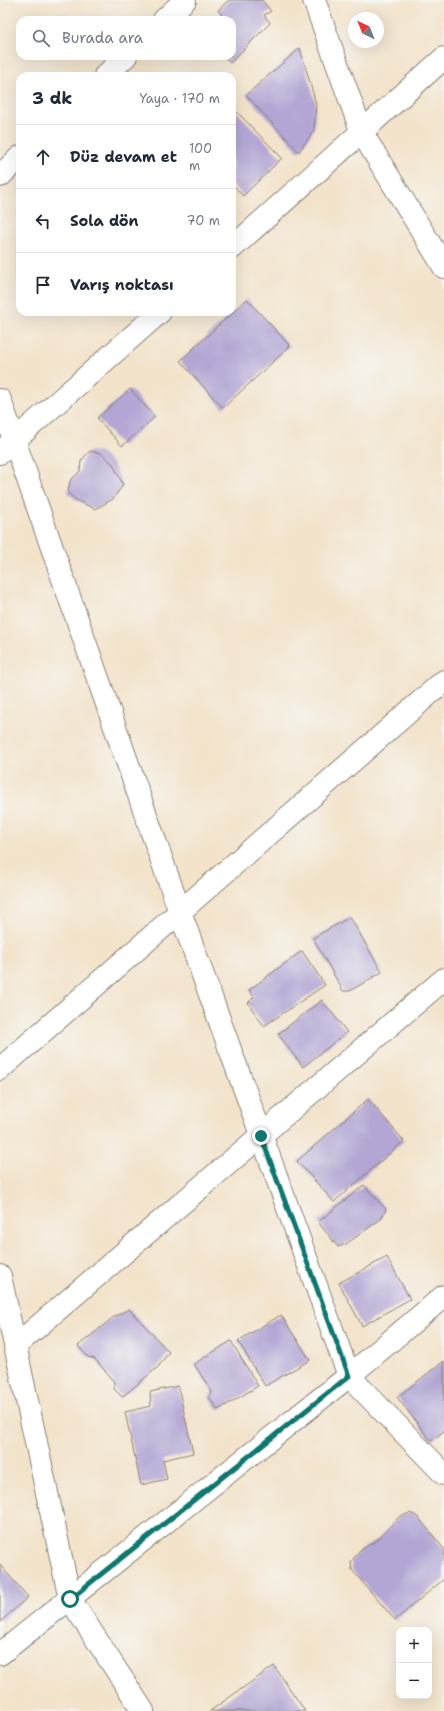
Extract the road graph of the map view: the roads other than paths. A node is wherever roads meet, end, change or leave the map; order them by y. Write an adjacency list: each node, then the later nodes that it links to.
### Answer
1 (185, 0): 3 (street)
2 (314, 0): 7 (street)
3 (168, 16)
4 (444, 58): 7 (street)
5 (122, 60): 6 (street)
6 (109, 72)
7 (362, 133): 10 (street); 11 (street)
8 (16, 161): 9 (street)
9 (0, 176)
10 (236, 244)
11 (444, 267)
12 (155, 316): 14 (street)
13 (0, 400): 14 (street)
14 (7, 447): 16 (street)
15 (444, 682): 16 (street)
16 (180, 912): 18 (street); 19 (street)
17 (444, 979): 19 (street)
18 (0, 1069)
19 (261, 1136): 22 (street); 23 (street)
20 (0, 1276): 22 (street)
21 (444, 1296): 23 (street)
22 (15, 1346): 25 (street)
23 (349, 1376): 24 (street); 25 (street)
24 (444, 1474)
25 (70, 1599): 26 (street); 27 (street)
26 (0, 1654)
27 (143, 1711)

